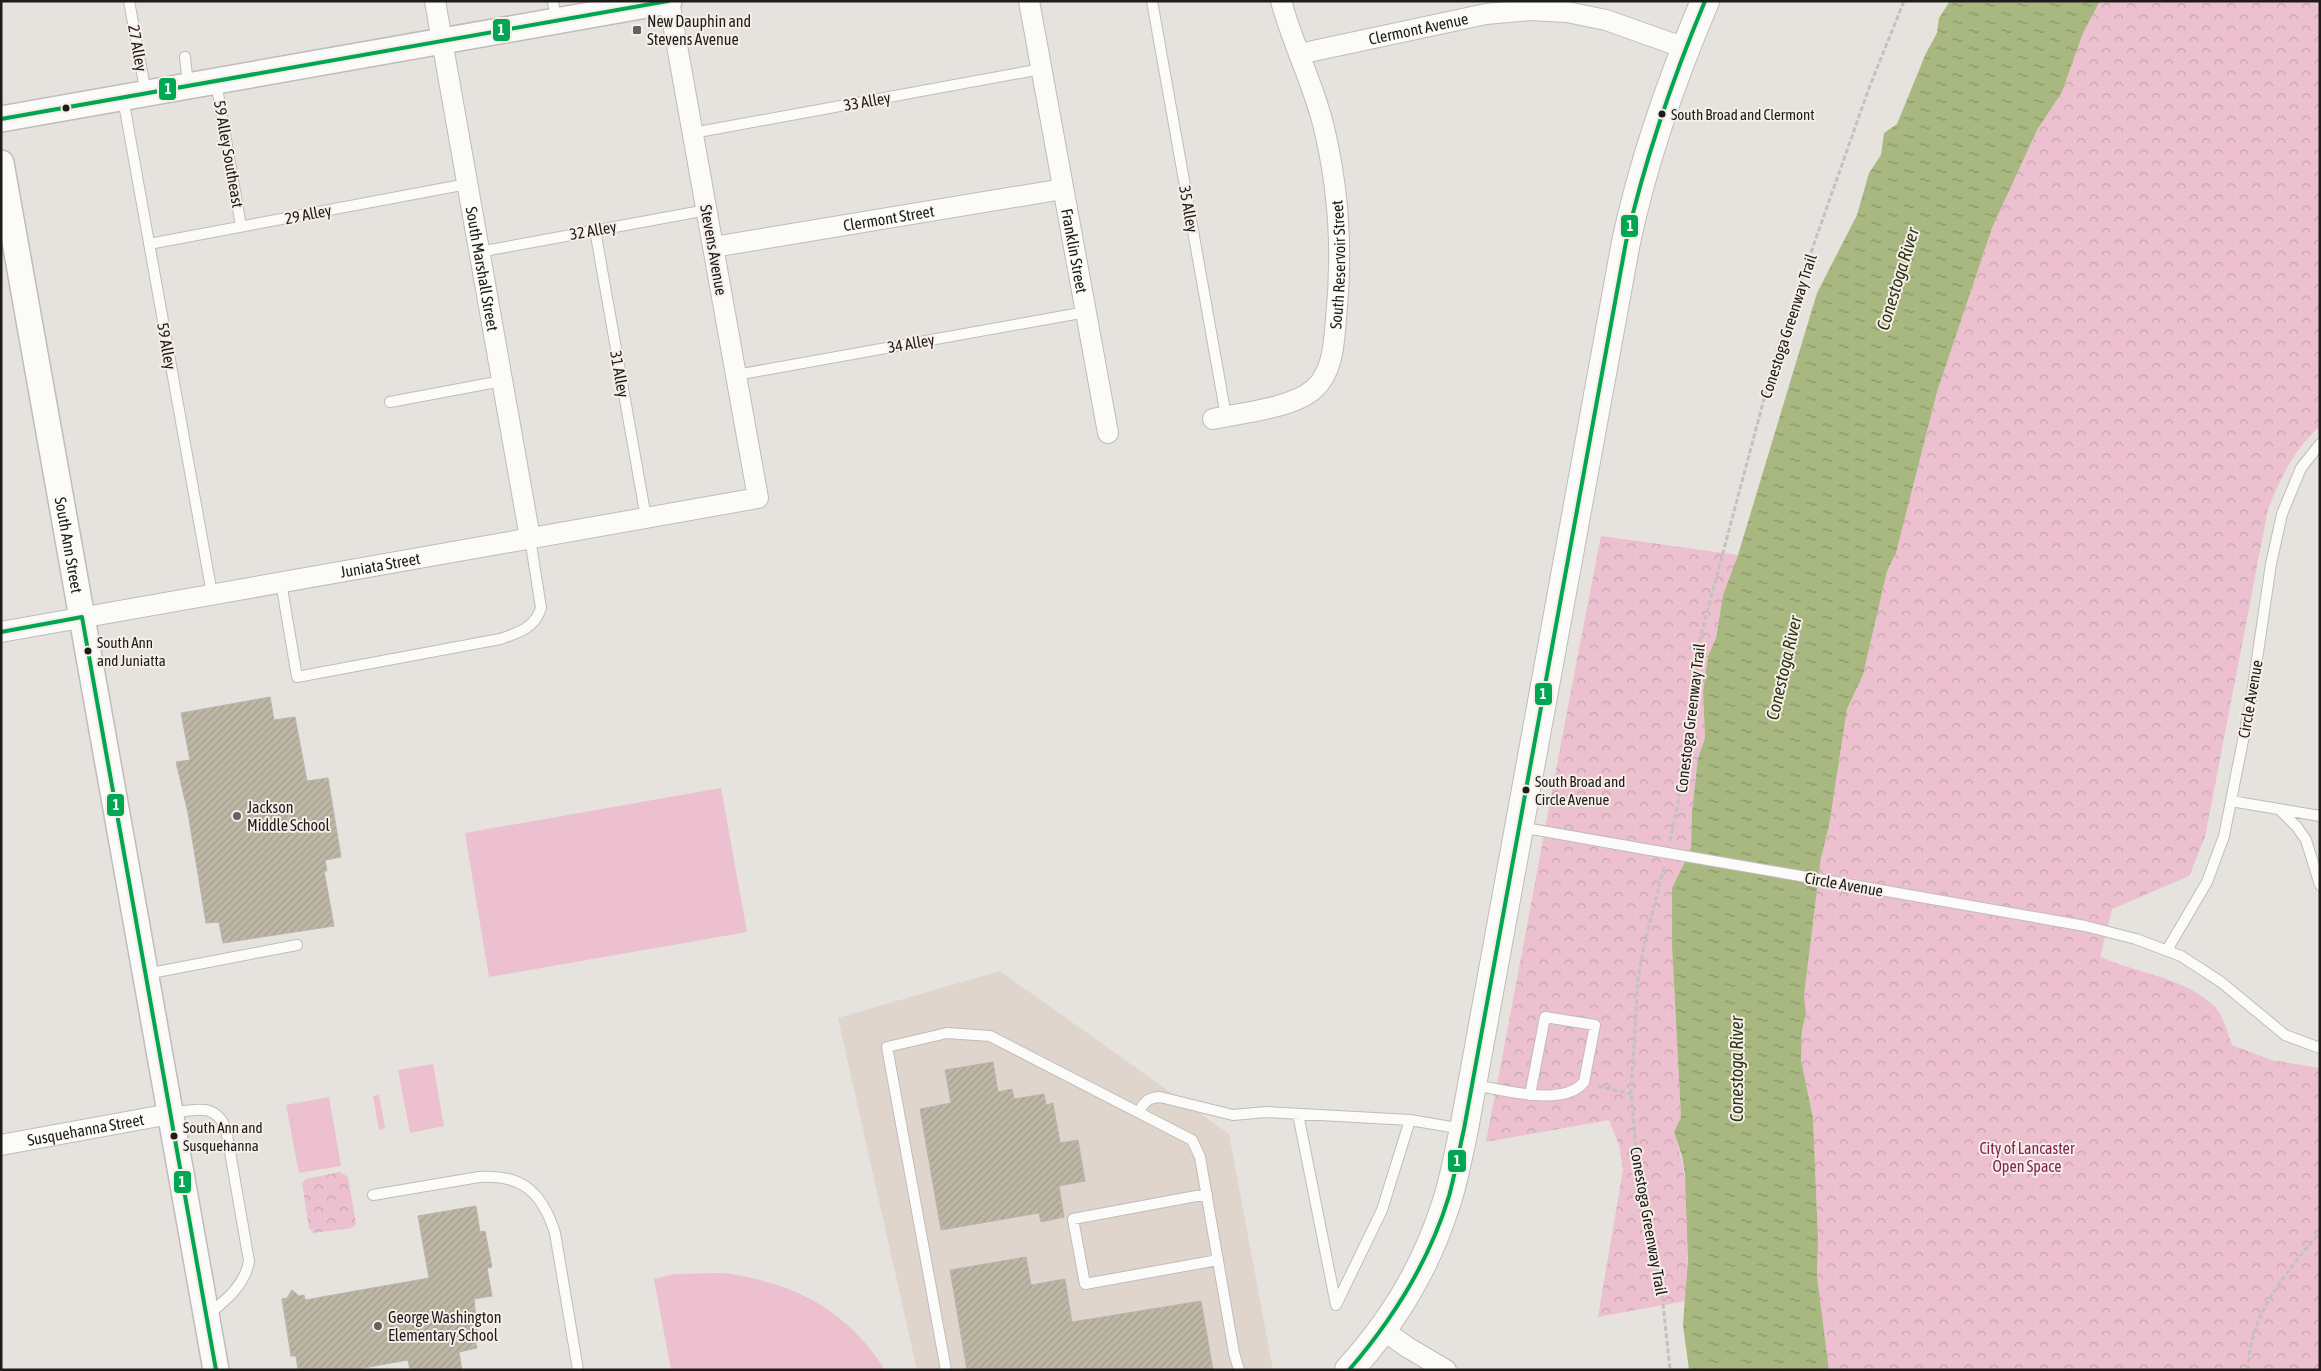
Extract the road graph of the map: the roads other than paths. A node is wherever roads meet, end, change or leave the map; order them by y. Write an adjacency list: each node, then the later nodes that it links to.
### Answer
1 (129, 1): 16 (lane, 27 Alley)
2 (435, 1): 9 (street, South Marshall Street)
3 (669, 1): 8 (street); 18 (street, Stevens Avenue)
4 (1029, 1): 13 (street, Franklin Street)
5 (1152, 1): 32 (lane, 35 Alley)
6 (1281, 1): 11 (street, South Reservoir Street)
7 (1706, 1): 10 (main road)
8 (554, 11): 9 (street)
9 (442, 42): 14 (street); 20 (street, South Marshall Street)
10 (1686, 48): 11 (street, Clermont Avenue); 45 (main road)
11 (1299, 54): 32 (street, South Reservoir Street)
12 (184, 57): 15 (lane)
13 (1042, 69): 18 (lane, 33 Alley); 21 (street, Franklin Street)
14 (216, 82): 15 (street); 23 (lane, 59 Alley Southeast)
15 (188, 87): 16 (street)
16 (134, 96): 17 (street); 25 (lane, 59 Alley)
17 (1, 119)
18 (693, 133): 22 (street, Stevens Avenue)
19 (1, 162): 40 (street, South Ann Street)
20 (467, 184): 23 (lane, 29 Alley); 27 (street, South Marshall Street)
21 (1063, 189): 26 (street, Clermont Street); 28 (street, Franklin Street)
22 (706, 210): 24 (lane, 32 Alley); 26 (street, Stevens Avenue)
23 (241, 226): 25 (lane, 29 Alley)
24 (595, 230): 27 (lane, 32 Alley); 36 (lane, 31 Alley)
25 (149, 244): 39 (lane, 59 Alley)
26 (713, 247): 29 (street, Stevens Avenue)
27 (479, 252): 30 (street, South Marshall Street)
28 (1086, 312): 29 (lane, 34 Alley); 33 (street, Franklin Street)
29 (736, 375): 35 (street, Stevens Avenue)
30 (502, 381): 31 (lane); 37 (street, South Marshall Street)
31 (390, 402)
32 (1220, 417)
33 (1108, 433)
34 (2320, 444): 42 (lane, Circle Avenue)
35 (758, 498): 36 (street, Juniata Street)
36 (646, 518): 37 (street, Juniata Street)
37 (530, 538): 38 (street, Juniata Street); 38 (lane)
38 (281, 582): 39 (street, Juniata Street)
39 (212, 594): 40 (street, Juniata Street)
40 (82, 617): 41 (street, Juniata Street); 49 (street, South Ann Street)
41 (1, 632)
42 (2231, 801): 43 (lane); 48 (lane, Circle Avenue)
43 (2280, 810): 44 (lane); 46 (lane)
44 (2320, 816)
45 (1519, 827): 48 (lane, Circle Avenue, bridge); 51 (main road)
46 (2320, 885)
47 (297, 944): 49 (lane)
48 (2167, 950): 50 (lane, Circle Avenue)
49 (146, 974): 54 (street, South Ann Street)
50 (2320, 1048)
51 (1472, 1085): 52 (lane); 57 (main road)
52 (1530, 1095): 52 (lane)
53 (1139, 1111): 55 (lane); 59 (lane); 66 (lane)
54 (170, 1114): 58 (street, Susquehanna Street); 62 (street, South Ann Street); 62 (lane)
55 (1298, 1114): 56 (lane); 56 (lane)
56 (1410, 1120): 57 (lane)
57 (1464, 1129): 63 (main road)
58 (1, 1144)
59 (1207, 1194): 61 (lane); 61 (lane)
60 (373, 1195): 65 (lane)
61 (1218, 1260): 67 (lane)
62 (206, 1317): 64 (street, South Ann Street)
63 (1383, 1330): 68 (main road); 69 (street)
64 (216, 1370)
65 (578, 1370)
66 (946, 1370)
67 (1239, 1370)
68 (1349, 1370)
69 (1446, 1370)

